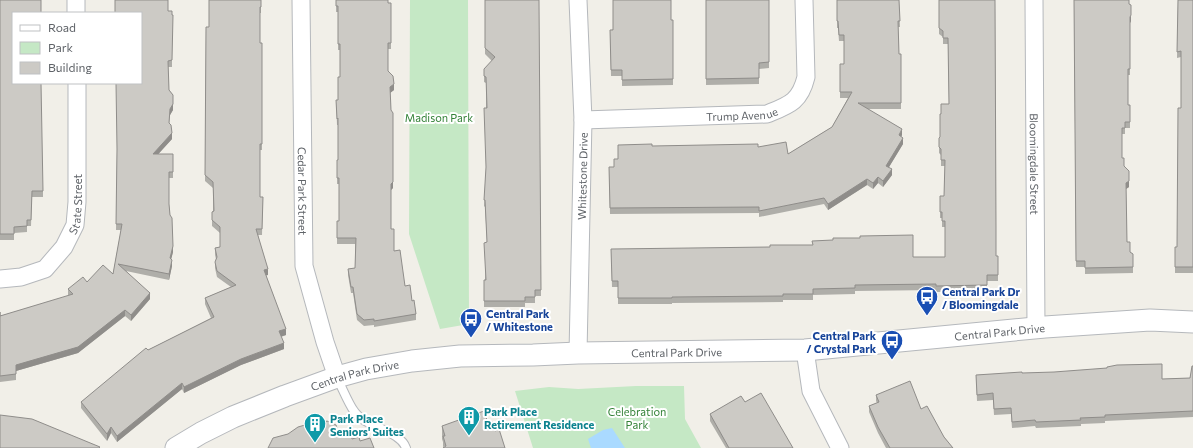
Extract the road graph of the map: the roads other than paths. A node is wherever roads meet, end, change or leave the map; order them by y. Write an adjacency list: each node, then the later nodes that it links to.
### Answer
1 (76, 0): 6 (street)
2 (301, 0): 14 (street, Cedar Park Street)
3 (578, 0): 8 (street, Whitestone Drive)
4 (804, 0): 8 (street, Trump Avenue)
5 (1034, 0): 11 (street, Bloomingdale Street)
6 (76, 12)
7 (77, 84): 9 (street, State Street)
8 (583, 120): 13 (street, Whitestone Drive)
9 (0, 279)
10 (1193, 322): 11 (street, Central Park Drive)
11 (1036, 328): 12 (street, Central Park Drive)
12 (805, 350): 13 (street, Central Park Drive); 17 (street)
13 (578, 353): 14 (street, Central Park Drive)
14 (337, 377): 15 (street, Central Park Drive); 16 (lane)
15 (176, 448)
16 (406, 448)
17 (840, 448)

